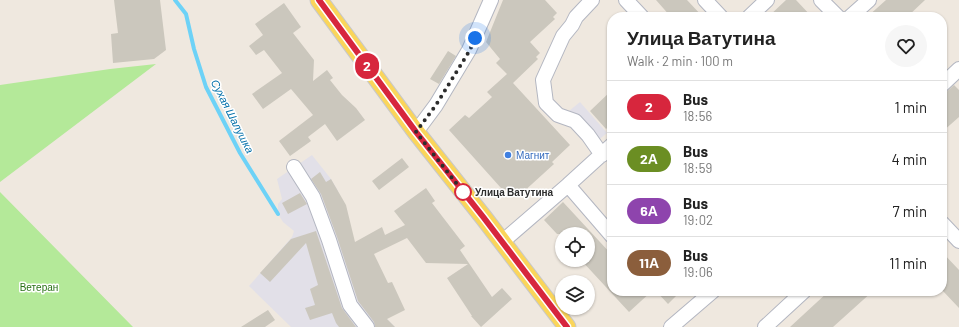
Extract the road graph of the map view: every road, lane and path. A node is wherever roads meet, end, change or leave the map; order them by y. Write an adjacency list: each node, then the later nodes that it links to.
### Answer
1 (319, 0): 16 (main road)
2 (490, 0): 16 (street)
3 (592, 0): 17 (street)
4 (626, 0): 9 (street)
5 (705, 0): 10 (street)
6 (767, 0): 11 (street)
7 (821, 0): 12 (street)
8 (869, 0): 13 (street)
9 (637, 12)
10 (716, 12)
11 (754, 12)
12 (833, 12)
13 (856, 12)
14 (959, 69): 15 (street)
15 (947, 80)
16 (416, 132): 23 (main road)
17 (607, 150): 19 (street)
18 (294, 167): 26 (street)
19 (568, 185): 20 (street); 23 (street)
20 (607, 229)
21 (947, 229): 22 (street)
22 (959, 241)
23 (502, 242): 27 (main road)
24 (707, 296): 28 (street)
25 (799, 296): 29 (street)
26 (367, 327)
27 (567, 327)
28 (671, 327)
29 (765, 327)

